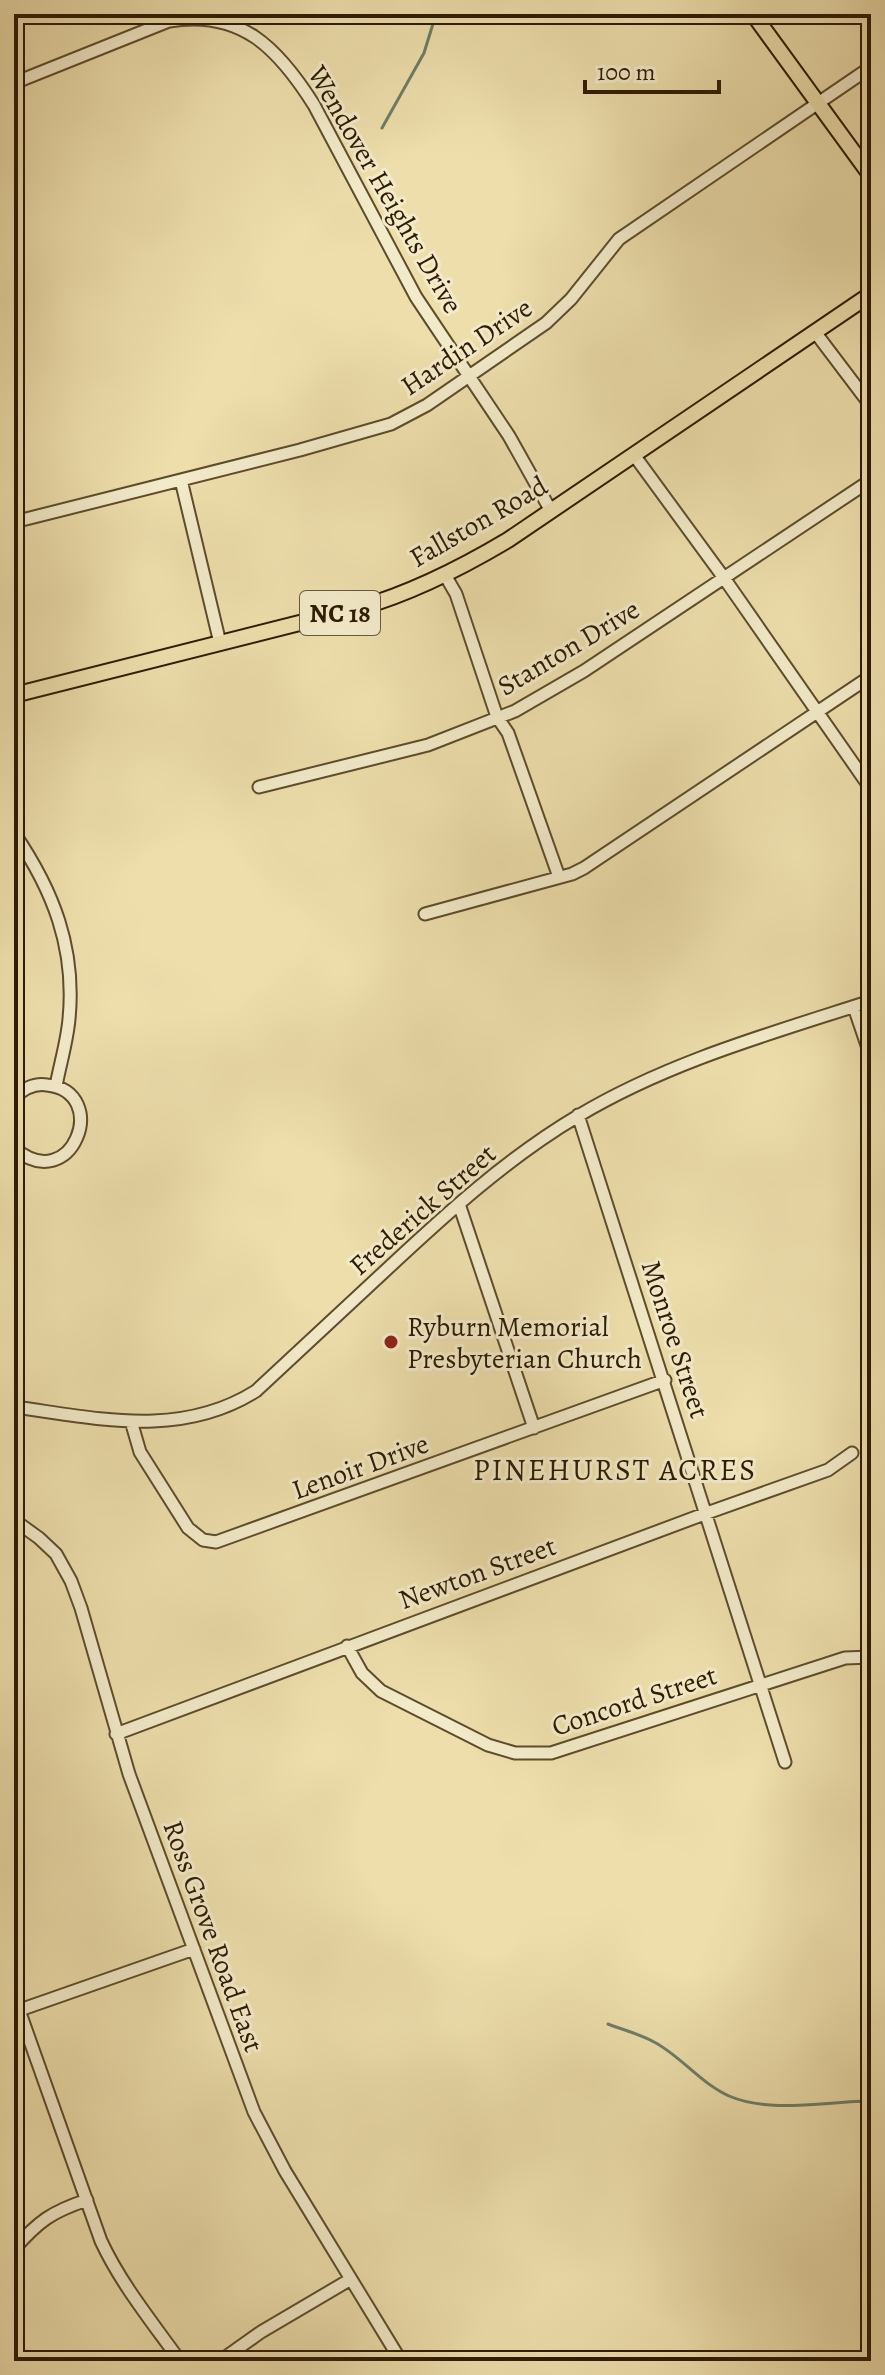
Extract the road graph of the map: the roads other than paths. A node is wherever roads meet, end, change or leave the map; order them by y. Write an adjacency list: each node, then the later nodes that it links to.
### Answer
1 (753, 14): 4 (main road)
2 (871, 67): 4 (street, Hardin Drive)
3 (14, 83): 8 (street, Wendover Heights Drive)
4 (818, 103): 5 (main road); 8 (street, Hardin Drive)
5 (871, 176)
6 (871, 294): 7 (main road, Fallston Road / NC 18)
7 (815, 332): 9 (street); 10 (main road, Fallston Road / NC 18)
8 (468, 375): 11 (street, Hardin Drive); 13 (street, Wendover Heights Drive)
9 (871, 406)
10 (634, 455): 13 (main road, Fallston Road / NC 18); 16 (street)
11 (181, 480): 14 (street, Hardin Drive); 17 (street)
12 (871, 480): 16 (street, Stanton Drive)
13 (551, 511): 15 (main road, Fallston Road / NC 18)
14 (14, 522)
15 (445, 575): 17 (main road, Fallston Road / NC 18); 21 (street)
16 (724, 578): 20 (street); 21 (street, Stanton Drive)
17 (220, 643): 19 (main road, Fallston Road / NC 18)
18 (871, 676): 20 (street)
19 (14, 695)
20 (817, 712): 23 (street); 25 (street)
21 (497, 717): 22 (street, Stanton Drive); 25 (street)
22 (259, 787)
23 (871, 789)
24 (14, 833): 30 (street)
25 (559, 877): 26 (street)
26 (425, 914)
27 (871, 1001): 28 (street, Frederick Street)
28 (854, 1007): 29 (street); 32 (street, Frederick Street)
29 (871, 1057)
30 (56, 1086): 31 (street); 33 (street)
31 (14, 1098)
32 (578, 1115): 34 (street, Frederick Street); 35 (street, Monroe Street)
33 (14, 1148)
34 (459, 1204): 37 (street, Frederick Street); 38 (street)
35 (665, 1380): 38 (street, Lenoir Drive); 40 (street, Monroe Street)
36 (14, 1407): 37 (street, Frederick Street)
37 (131, 1421): 38 (street, Lenoir Drive)
38 (534, 1428)
39 (852, 1453): 40 (street, Newton Street)
40 (707, 1513): 42 (street, Newton Street); 44 (street, Monroe Street)
41 (14, 1520): 45 (street, Ross Grove Road East)
42 (347, 1646): 44 (street, Concord Street); 45 (street, Newton Street)
43 (871, 1657): 44 (street, Concord Street)
44 (760, 1684): 46 (street, Monroe Street)
45 (116, 1734): 47 (street, Ross Grove Road East)
46 (785, 1762)
47 (194, 1949): 48 (street); 51 (street, Ross Grove Road East)
48 (17, 2011): 49 (street)
49 (87, 2200): 50 (street); 52 (street)
50 (14, 2249)
51 (351, 2279): 53 (street); 54 (street, Ross Grove Road East)
52 (180, 2361)
53 (220, 2361)
54 (401, 2361)

